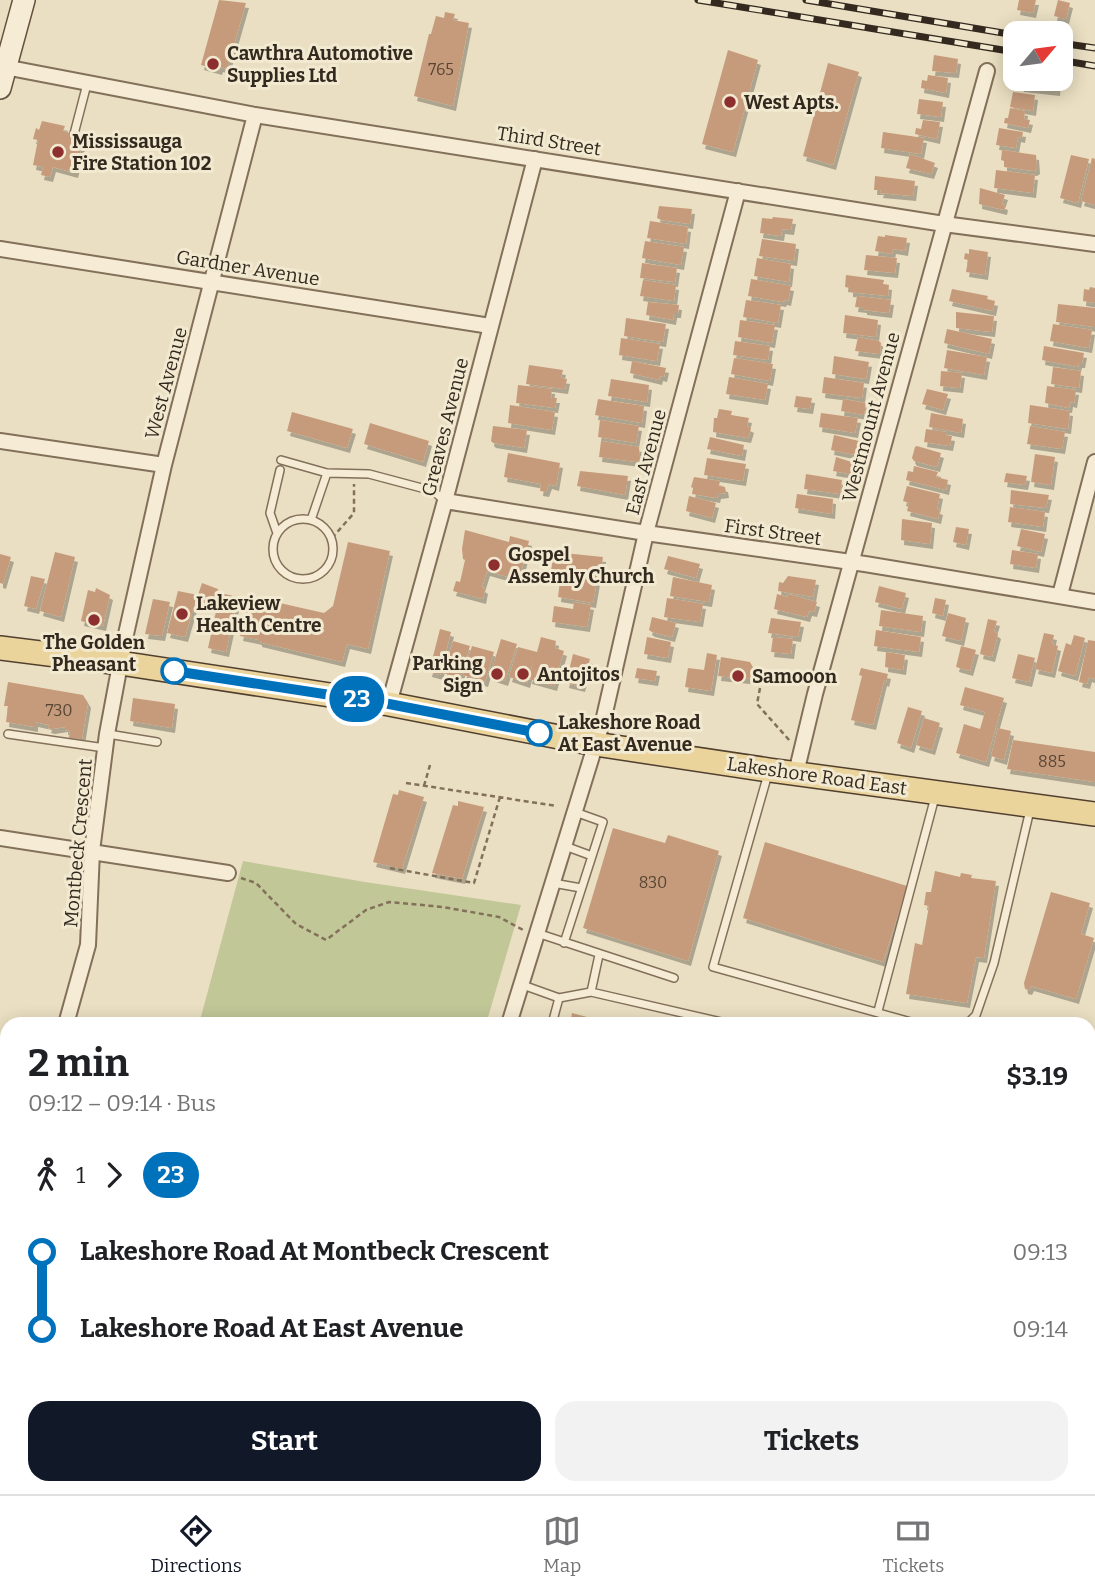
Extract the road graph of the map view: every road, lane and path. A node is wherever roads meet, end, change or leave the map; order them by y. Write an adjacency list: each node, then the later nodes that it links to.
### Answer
1 (24, 0): 2 (main road)
2 (3, 65): 4 (street, Third Street); 5 (main road)
3 (987, 71): 10 (street, Westmount Avenue)
4 (87, 84): 6 (street, Third Street); 7 (lane)
5 (0, 88)
6 (255, 115): 8 (street, Third Street); 13 (street, West Avenue)
7 (74, 134)
8 (536, 159): 9 (street, Third Street); 14 (street, Greaves Avenue)
9 (737, 191): 10 (street, Third Street); 25 (street, East Avenue)
10 (944, 224): 11 (street, Third Street); 27 (street, Westmount Avenue)
11 (1095, 244)
12 (0, 249): 13 (street, Gardner Avenue)
13 (212, 282): 14 (street, Gardner Avenue); 18 (street, West Avenue)
14 (490, 326): 22 (street, Greaves Avenue)
15 (0, 440): 18 (street)
16 (281, 460): 20 (lane)
17 (1095, 462): 28 (street)
18 (164, 466): 31 (street, West Avenue)
19 (280, 470): 24 (lane)
20 (327, 473): 21 (lane); 23 (lane)
21 (354, 473): 22 (lane); 26 (path)
22 (445, 501): 25 (street, First Street); 33 (street, Greaves Avenue)
23 (311, 520): 24 (lane); 26 (lane)
24 (277, 533): 26 (lane)
25 (646, 533): 27 (street, First Street); 38 (street, East Avenue)
26 (332, 538)
27 (851, 562): 28 (street, First Street); 41 (street, Westmount Avenue)
28 (1060, 595): 29 (street, First Street)
29 (1095, 602)
30 (0, 648): 31 (main road, Lakeshore Road East)
31 (120, 663): 33 (main road, Lakeshore Road East); 35 (street, Montbeck Crescent)
32 (760, 688): 36 (path)
33 (389, 704): 38 (main road, Lakeshore Road East)
34 (8, 734): 35 (lane)
35 (106, 741): 37 (lane); 52 (street, Montbeck Crescent)
36 (790, 741)
37 (157, 742)
38 (595, 744): 40 (main road, Lakeshore Road East); 48 (street, East Avenue)
39 (430, 765): 43 (path)
40 (769, 770): 41 (main road, Lakeshore Road East); 66 (lane)
41 (796, 773): 44 (main road, Lakeshore Road East)
42 (406, 783): 43 (path)
43 (424, 786): 45 (path)
44 (936, 793): 47 (main road, Lakeshore Road East); 66 (lane)
45 (500, 797): 46 (path); 54 (path)
46 (557, 806)
47 (1031, 806): 49 (main road, Lakeshore Road East); 72 (lane)
48 (575, 812): 51 (street, East Avenue); 53 (lane)
49 (1095, 814)
50 (0, 838): 52 (street)
51 (565, 846): 53 (lane); 56 (street, East Avenue)
52 (93, 851): 55 (street); 67 (street, Montbeck Crescent)
53 (592, 856): 57 (lane)
54 (390, 868)
55 (228, 873): 58 (path)
56 (553, 883): 57 (lane); 59 (street, East Avenue)
57 (581, 888): 60 (lane)
58 (521, 930)
59 (537, 933): 60 (lane); 63 (street, East Avenue)
60 (564, 943): 61 (lane)
61 (599, 955): 62 (lane); 64 (lane)
62 (674, 978)
63 (520, 984): 65 (lane); 68 (street, East Avenue)
64 (591, 992): 65 (lane); 70 (lane)
65 (559, 998): 69 (lane)
66 (878, 1011): 71 (lane)
67 (68, 1017)
68 (511, 1017)
69 (554, 1017)
70 (700, 1017)
71 (896, 1017)
72 (974, 1017)

